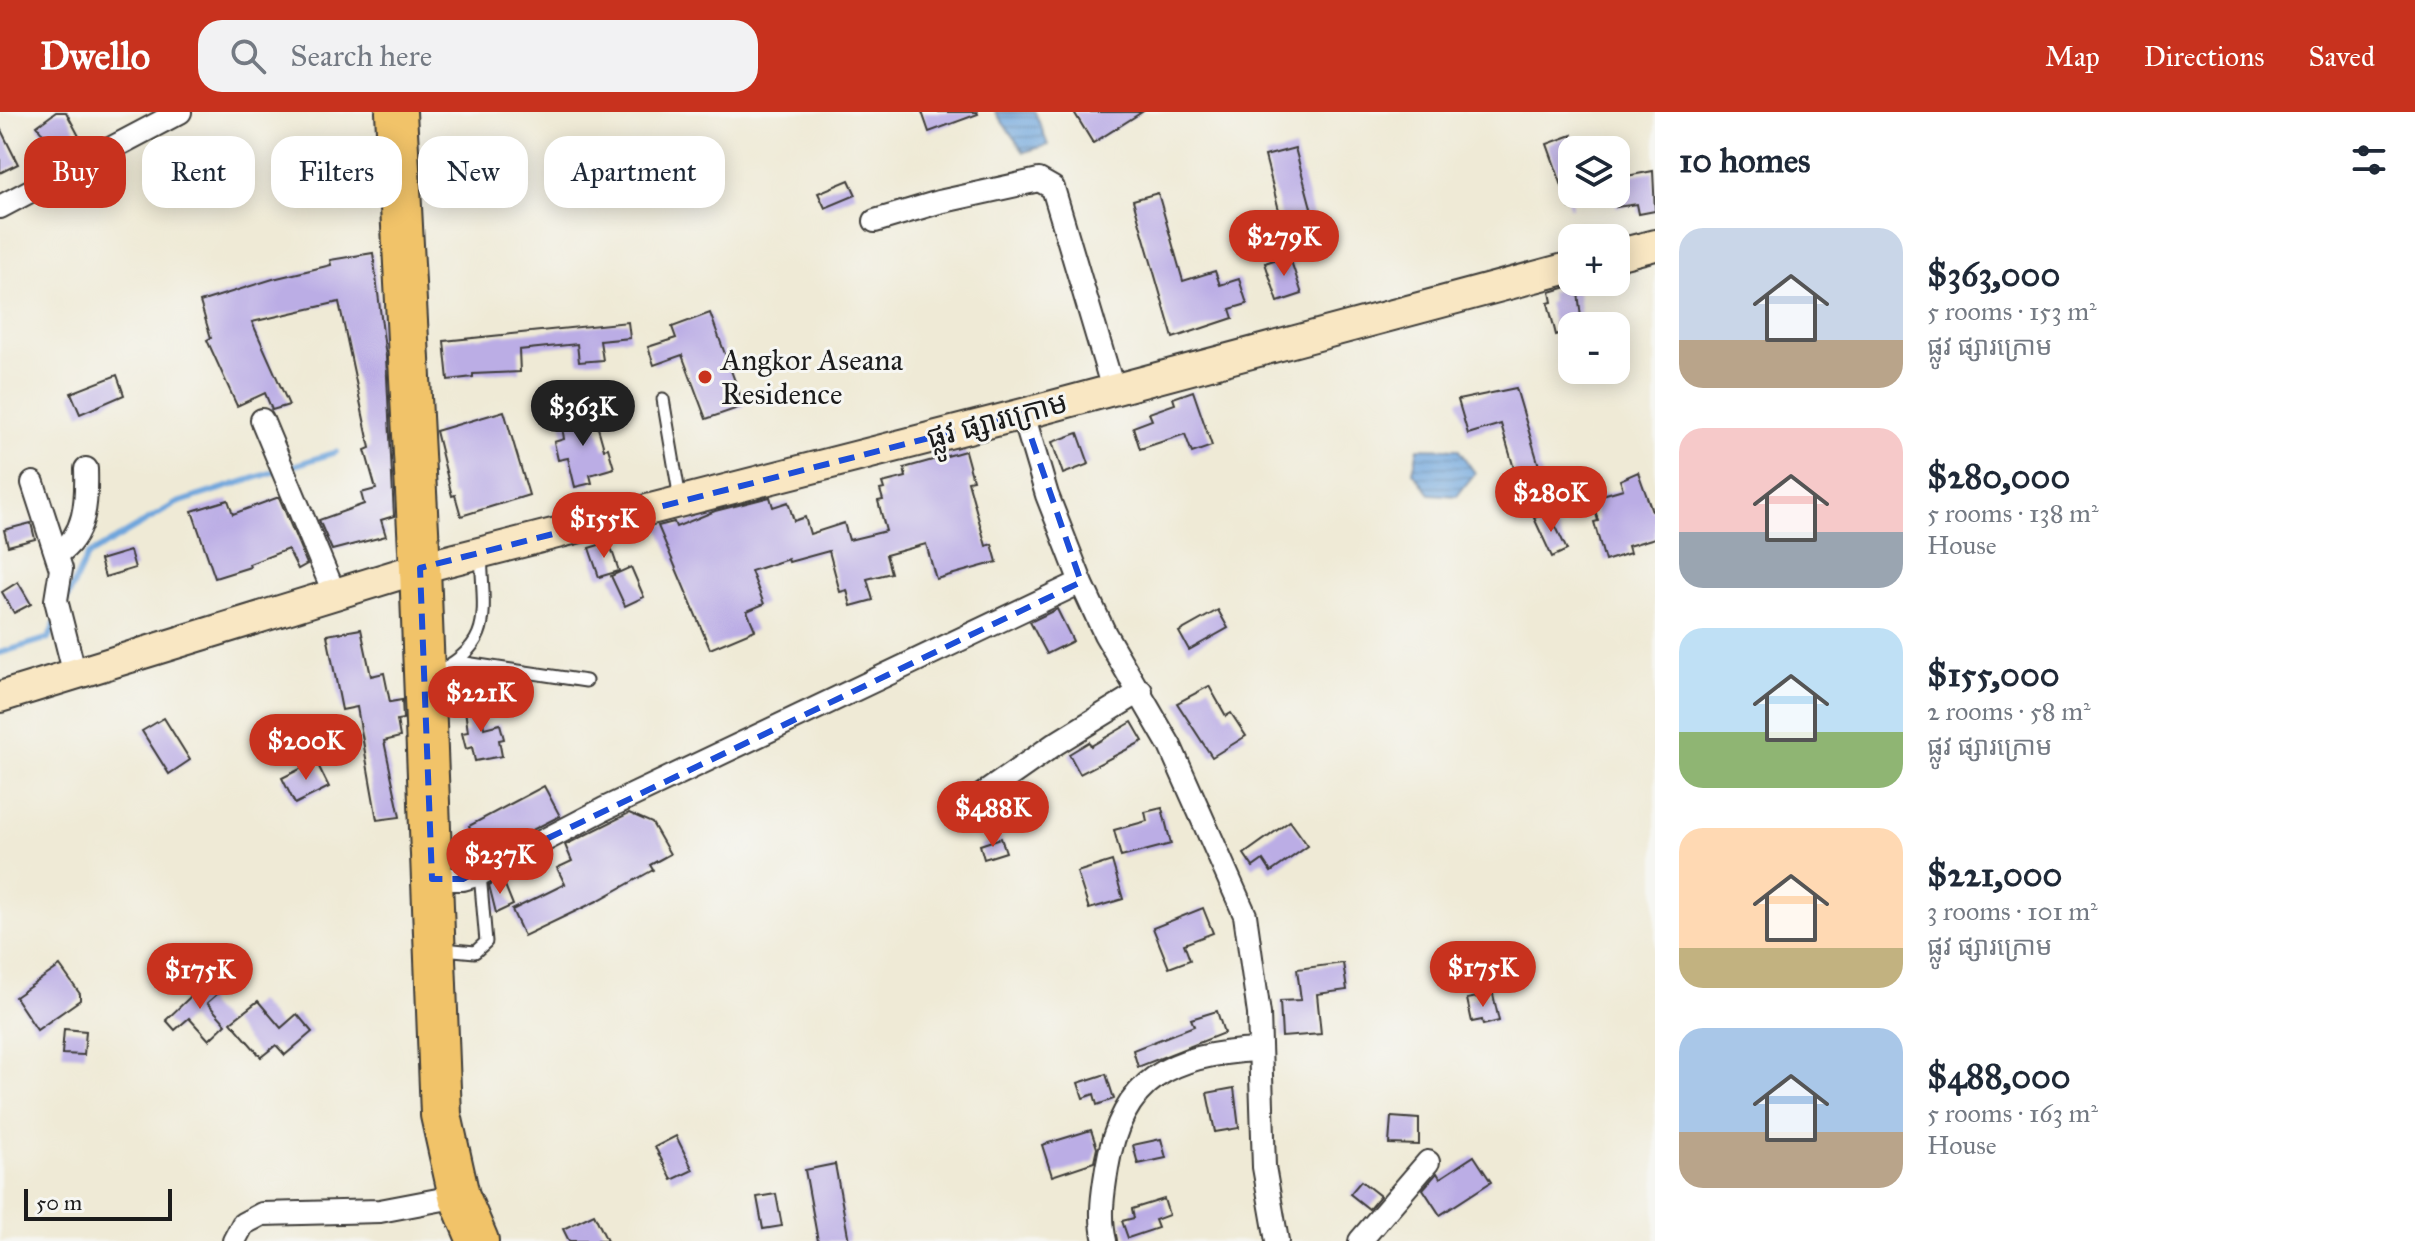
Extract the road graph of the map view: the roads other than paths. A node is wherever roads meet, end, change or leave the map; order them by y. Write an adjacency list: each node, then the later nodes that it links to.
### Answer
1 (180, 112): 3 (street)
2 (396, 112): 17 (highway)
3 (0, 207)
4 (875, 221): 8 (street)
5 (1655, 245): 6 (main road)
6 (1630, 251)
7 (1558, 271): 8 (main road, ផ្លូវ ផ្សារក្រោម)
8 (1113, 389): 10 (main road, ផ្លូវ ផ្សារក្រោម)
9 (663, 399): 14 (lane)
10 (1023, 414): 14 (main road, ផ្លូវ ផ្សារក្រោម); 18 (street)
11 (262, 420): 19 (street)
12 (86, 469): 16 (street)
13 (33, 483): 16 (street)
14 (680, 503): 15 (main road, ផ្លូវ ផ្សារក្រោម)
15 (481, 553): 17 (main road, ផ្លូវ ផ្សារក្រោម); 20 (lane)
16 (57, 554): 21 (street)
17 (420, 568): 19 (main road, ផ្លូវ ផ្សារក្រោម); 22 (highway)
18 (1081, 582): 24 (street); 27 (street)
19 (335, 595): 21 (main road, ផ្លូវ ផ្សារក្រោម)
20 (459, 662): 22 (lane); 23 (lane)
21 (75, 675): 25 (main road, ផ្លូវ ផ្សារក្រោម)
22 (423, 679): 28 (highway)
23 (586, 681)
24 (1141, 691): 26 (street); 30 (street)
25 (0, 697)
26 (972, 802)
27 (480, 874): 28 (street); 29 (lane)
28 (432, 879): 29 (highway)
29 (434, 949): 32 (highway)
30 (1258, 1050): 33 (street); 36 (street)
31 (1428, 1162): 37 (street)
32 (459, 1196): 34 (street); 35 (highway)
33 (1272, 1239)
34 (234, 1241)
35 (478, 1241)
36 (1105, 1241)
37 (1360, 1241)

